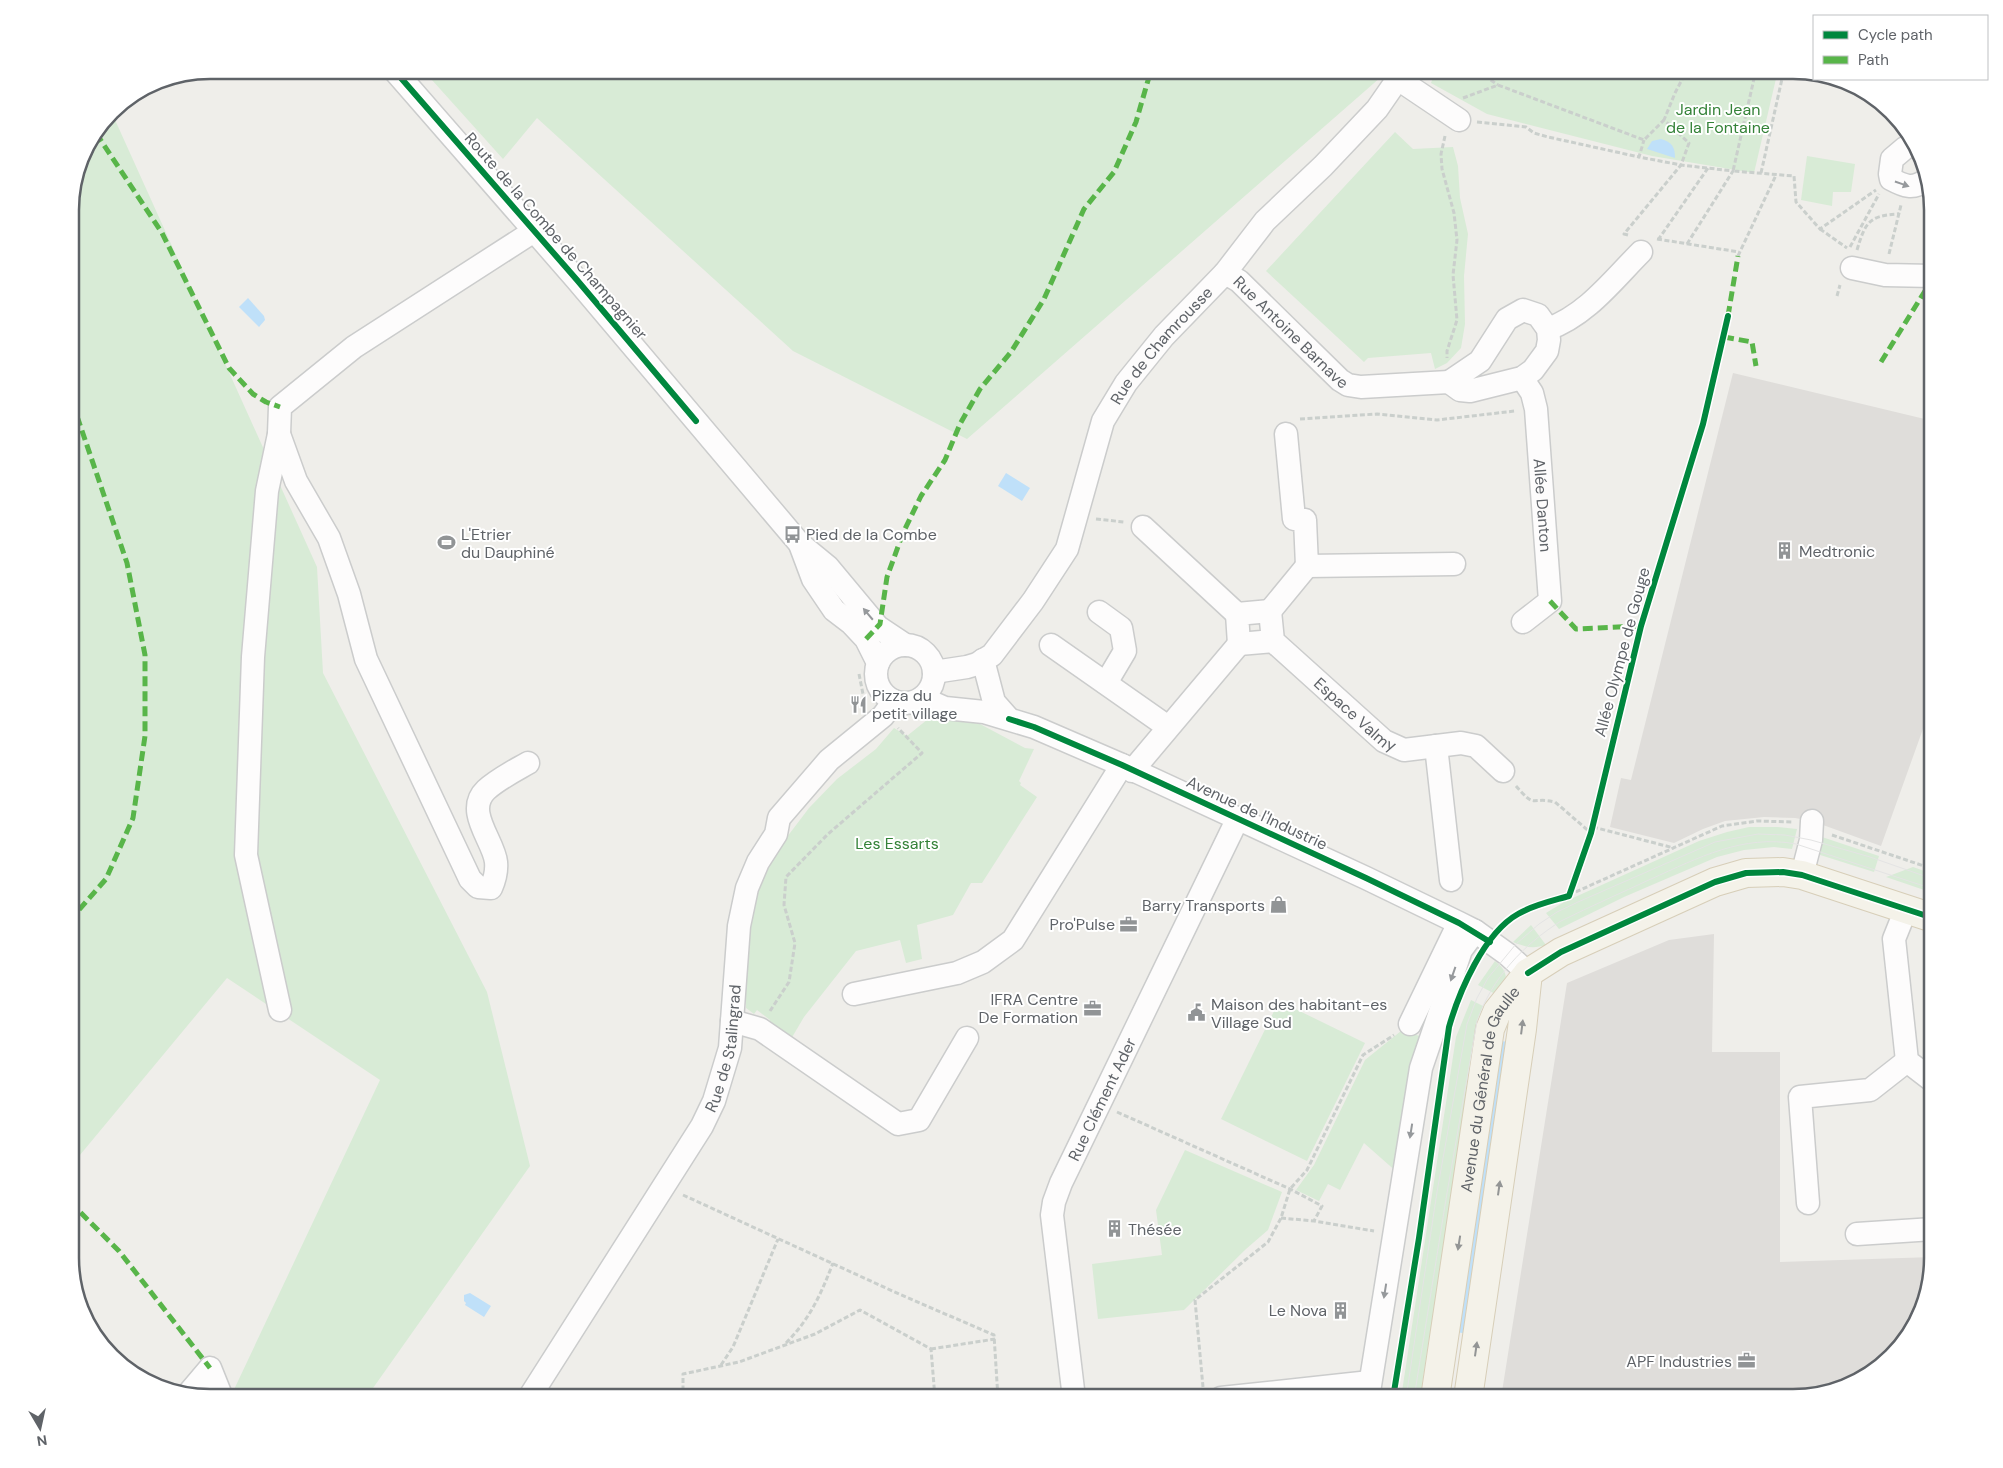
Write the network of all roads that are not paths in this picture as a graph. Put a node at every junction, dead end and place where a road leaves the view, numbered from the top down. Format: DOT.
graph roads {
  1 [pos="402,79"];
  2 [pos="1398,79"];
  3 [pos="1407,79"];
  4 [pos="1452,116"];
  5 [pos="1908,147"];
  6 [pos="1902,183"];
  7 [pos="534,231"];
  8 [pos="1645,241"];
  9 [pos="1856,255"];
  10 [pos="1225,273"];
  11 [pos="1924,276"];
  12 [pos="1548,330"];
  13 [pos="1522,378"];
  14 [pos="1449,382"];
  15 [pos="279,434"];
  16 [pos="1286,434"];
  17 [pos="1143,527"];
  18 [pos="800,544"];
  19 [pos="1454,564"];
  20 [pos="1307,566"];
  21 [pos="1270,611"];
  22 [pos="1099,612"];
  23 [pos="1237,614"];
  24 [pos="1523,622"];
  25 [pos="1273,642"];
  26 [pos="1239,644"];
  27 [pos="905,645"];
  28 [pos="1051,645"];
  29 [pos="984,660"];
  30 [pos="868,665"];
  31 [pos="1106,683"];
  32 [pos="930,684"];
  33 [pos="888,708"];
  34 [pos="1008,719"];
  35 [pos="1168,727"];
  36 [pos="1436,746"];
  37 [pos="528,763"];
  38 [pos="1127,768"];
  39 [pos="1503,771"];
  40 [pos="1238,818"];
  41 [pos="1812,821"];
  42 [pos="1802,875"];
  43 [pos="1451,880"];
  44 [pos="1906,909"];
  45 [pos="1924,915"];
  46 [pos="1467,927"];
  47 [pos="1528,974"];
  48 [pos="854,994"];
  49 [pos="280,1010"];
  50 [pos="732,1021"];
  51 [pos="1410,1024"];
  52 [pos="967,1038"];
  53 [pos="1907,1061"];
  54 [pos="1924,1074"];
  55 [pos="1808,1203"];
  56 [pos="1924,1230"];
  57 [pos="1857,1234"];
  58 [pos="193,1388"];
  59 [pos="218,1389"];
  60 [pos="535,1389"];
  61 [pos="1073,1389"];
  62 [pos="1369,1389"];
  63 [pos="1436,1389"];
  64 [pos="1473,1389"];
  1 -- 7 [label="street, Route de la Combe de Champagnier"];
  2 -- 10 [label="street, Rue de Chamrousse"];
  3 -- 4 [label="street"];
  5 -- 6 [label="street"];
  7 -- 15 [label="street"];
  7 -- 18 [label="street, Route de la Combe de Champagnier"];
  8 -- 12 [label="street"];
  9 -- 11 [label="street"];
  10 -- 14 [label="street, Rue Antoine Barnave"];
  10 -- 29 [label="street, Rue de Chamrousse"];
  12 -- 13 [label="street"];
  12 -- 14 [label="street"];
  13 -- 14 [label="street, Rue Antoine Barnave"];
  13 -- 24 [label="street, Allée Danton"];
  15 -- 37 [label="street"];
  15 -- 49 [label="street"];
  16 -- 20 [label="street"];
  17 -- 23 [label="street"];
  27 -- 18 [label="street, Route de la Combe de Champagnier, one-way"];
  18 -- 30 [label="street, Route de la Combe de Champagnier"];
  19 -- 20 [label="street"];
  20 -- 21 [label="street"];
  21 -- 23 [label="street"];
  21 -- 25 [label="street"];
  22 -- 31 [label="street"];
  23 -- 26 [label="street"];
  25 -- 26 [label="street"];
  25 -- 36 [label="street, Espace Valmy"];
  26 -- 35 [label="street"];
  27 -- 30 [label="street"];
  27 -- 32 [label="street"];
  28 -- 31 [label="street"];
  29 -- 32 [label="street, Rue de Chamrousse"];
  29 -- 34 [label="street"];
  30 -- 33 [label="street"];
  31 -- 35 [label="street"];
  32 -- 33 [label="street"];
  32 -- 34 [label="street, Avenue de l'Industrie"];
  33 -- 50 [label="street, Rue de Stalingrad"];
  34 -- 38 [label="street, Avenue de l'Industrie"];
  35 -- 38 [label="street"];
  36 -- 39 [label="street, Espace Valmy"];
  36 -- 43 [label="street"];
  38 -- 40 [label="street, Avenue de l'Industrie"];
  38 -- 48 [label="street"];
  40 -- 46 [label="street, Avenue de l'Industrie"];
  40 -- 61 [label="street, Rue Clément Ader"];
  41 -- 42 [label="street"];
  42 -- 44 [label="main road"];
  42 -- 47 [label="main road"];
  44 -- 45 [label="main road"];
  44 -- 53 [label="street"];
  46 -- 47 [label="street, Avenue de l'Industrie"];
  46 -- 51 [label="street"];
  46 -- 62 [label="street, one-way"];
  47 -- 63 [label="main road, Avenue du Général de Gaulle, one-way"];
  64 -- 47 [label="main road, Avenue du Général de Gaulle, one-way"];
  50 -- 52 [label="street"];
  50 -- 60 [label="street, Rue de Stalingrad"];
  53 -- 54 [label="street"];
  53 -- 55 [label="street"];
  56 -- 57 [label="street"];
  58 -- 59 [label="street"];
}
